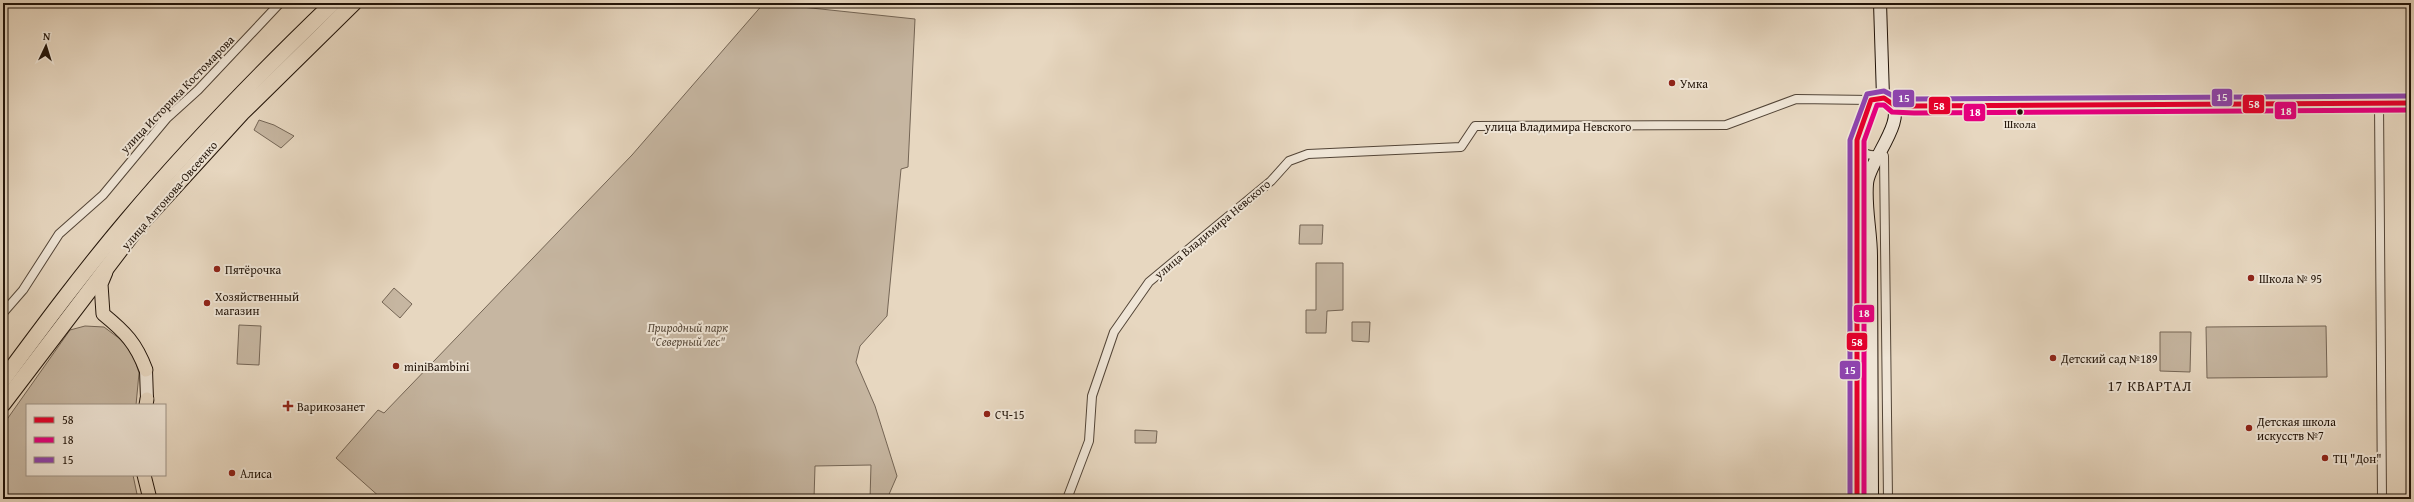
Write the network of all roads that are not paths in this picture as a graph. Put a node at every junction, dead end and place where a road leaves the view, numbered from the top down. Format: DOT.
graph roads {
  1 [pos="280,3"];
  2 [pos="333,3"];
  3 [pos="354,3"];
  4 [pos="1880,3"];
  5 [pos="1883,97"];
  6 [pos="1871,100"];
  7 [pos="2379,103"];
  8 [pos="2411,103"];
  9 [pos="1894,104"];
  10 [pos="1857,140"];
  11 [pos="1881,156"];
  12 [pos="109,265"];
  13 [pos="70,290"];
  14 [pos="82,299"];
  15 [pos="3,313"];
  16 [pos="102,313"];
  17 [pos="146,370"];
  18 [pos="3,380"];
  19 [pos="147,402"];
  20 [pos="3,404"];
  21 [pos="144,476"];
  22 [pos="150,499"];
  23 [pos="1067,499"];
  24 [pos="1857,499"];
  25 [pos="1872,499"];
  26 [pos="1888,499"];
  27 [pos="2382,499"];
  1 -- 15 [label="street, улица Историка Костомарова"];
  2 -- 13 [label="highway, улица Антонова-Овсеенко"];
  3 -- 12 [label="highway, улица Антонова-Овсеенко"];
  4 -- 5 [label="street"];
  5 -- 6 [label="street, улица Владимира Невского"];
  5 -- 9 [label="street"];
  6 -- 10 [label="street"];
  6 -- 23 [label="street, улица Владимира Невского"];
  7 -- 8 [label="street"];
  7 -- 9 [label="street"];
  7 -- 27 [label="street"];
  9 -- 11 [label="street"];
  10 -- 11 [label="street"];
  10 -- 24 [label="street"];
  11 -- 25 [label="street"];
  11 -- 26 [label="street"];
  12 -- 14 [label="highway, улица Антонова-Овсеенко"];
  12 -- 16 [label="main road"];
  13 -- 14 [label="main road"];
  13 -- 18 [label="highway, улица Антонова-Овсеенко"];
  14 -- 16 [label="main road"];
  14 -- 20 [label="highway, улица Антонова-Овсеенко"];
  16 -- 17 [label="main road"];
  17 -- 19 [label="street"];
  21 -- 22 [label="main road"];
}
